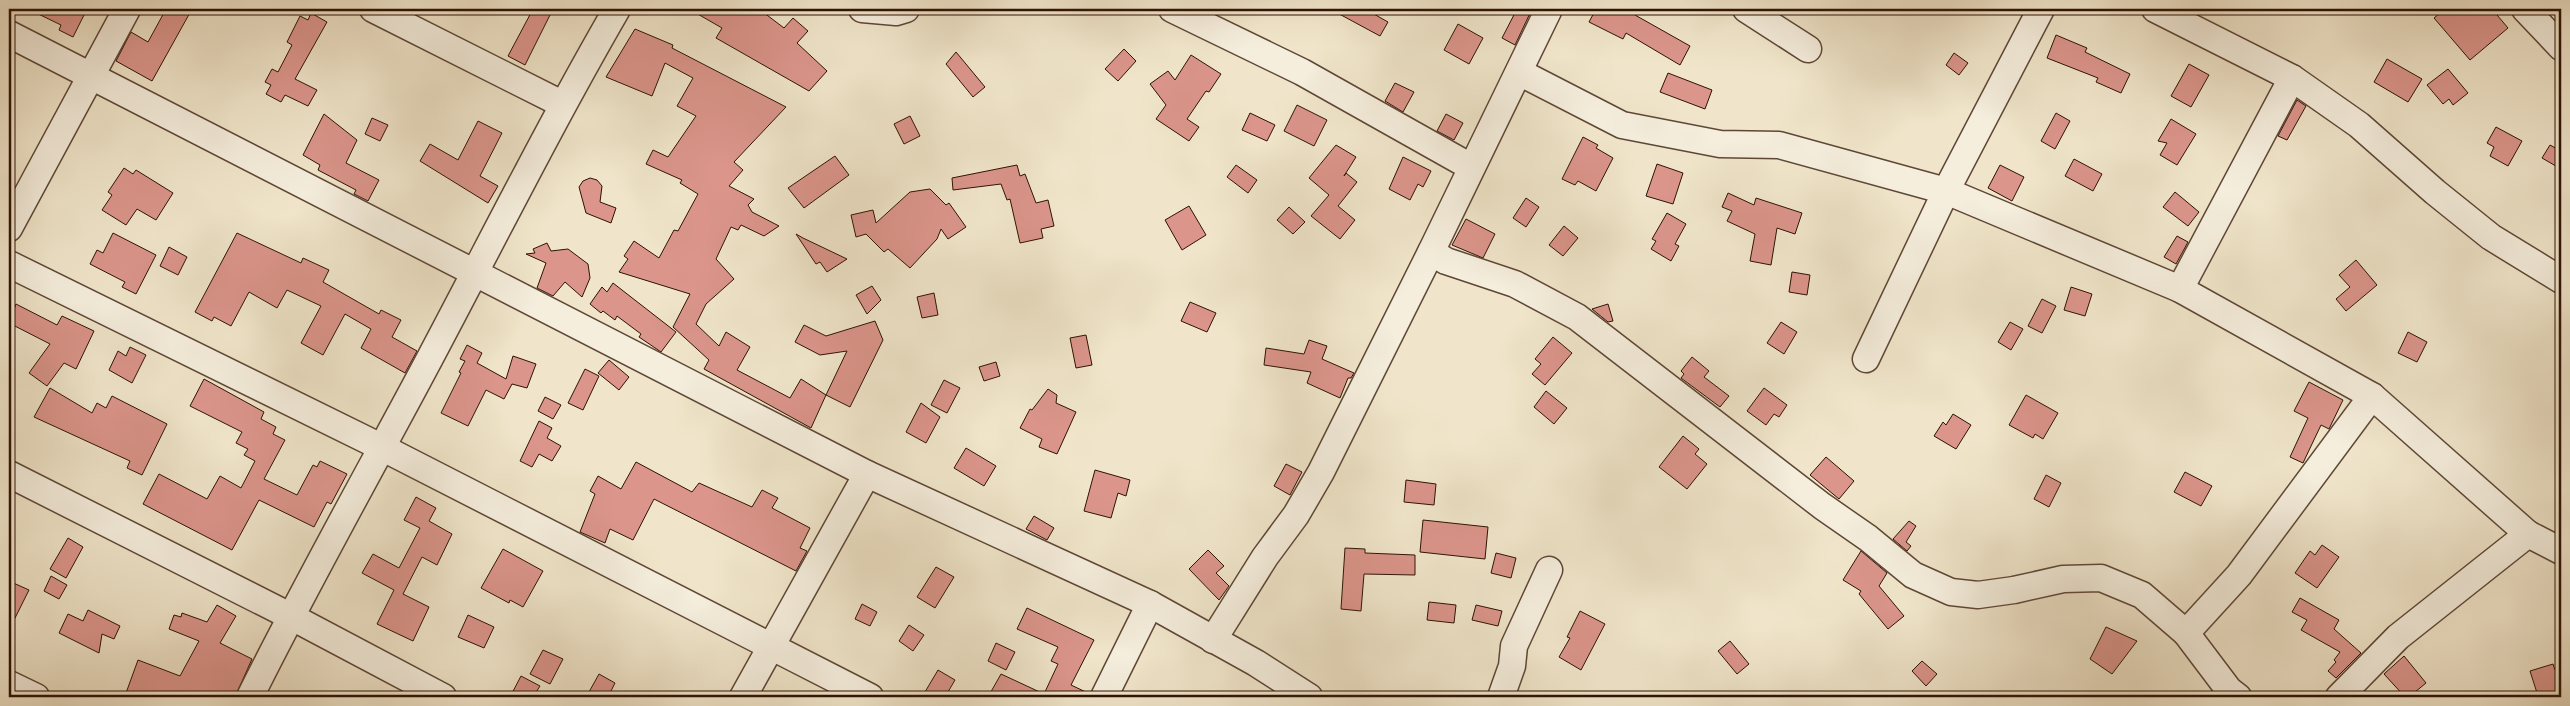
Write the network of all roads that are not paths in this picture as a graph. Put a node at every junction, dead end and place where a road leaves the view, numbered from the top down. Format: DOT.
graph roads {
  1 [pos="126,9"];
  2 [pos="373,9"];
  3 [pos="617,9"];
  4 [pos="862,9"];
  5 [pos="906,9"];
  6 [pos="1172,9"];
  7 [pos="1549,9"];
  8 [pos="1746,9"];
  9 [pos="2041,9"];
  10 [pos="2155,9"];
  11 [pos="2541,14"];
  12 [pos="9,34"];
  13 [pos="2561,47"];
  14 [pos="1808,48"];
  15 [pos="1519,72"];
  16 [pos="92,76"];
  17 [pos="2292,78"];
  18 [pos="562,104"];
  19 [pos="1471,167"];
  20 [pos="1946,192"];
  21 [pos="9,228"];
  22 [pos="1432,252"];
  23 [pos="9,264"];
  24 [pos="475,274"];
  25 [pos="2561,280"];
  26 [pos="2180,288"];
  27 [pos="1866,359"];
  28 [pos="2372,396"];
  29 [pos="382,448"];
  30 [pos="9,474"];
  31 [pos="867,474"];
  32 [pos="2528,534"];
  33 [pos="2561,551"];
  34 [pos="1549,570"];
  35 [pos="1150,604"];
  36 [pos="290,616"];
  37 [pos="2186,634"];
  38 [pos="1212,640"];
  39 [pos="771,648"];
  40 [pos="9,684"];
  41 [pos="36,697"];
  42 [pos="250,697"];
  43 [pos="443,697"];
  44 [pos="744,697"];
  45 [pos="870,697"];
  46 [pos="1104,697"];
  47 [pos="1309,697"];
  48 [pos="1501,697"];
  49 [pos="2238,697"];
  50 [pos="2339,697"];
  1 -- 16 [label="street"];
  2 -- 18 [label="street"];
  3 -- 18 [label="street"];
  4 -- 5 [label="street"];
  6 -- 19 [label="street"];
  7 -- 15 [label="street"];
  8 -- 14 [label="street"];
  9 -- 20 [label="street"];
  10 -- 17 [label="street"];
  11 -- 13 [label="street"];
  12 -- 16 [label="street"];
  15 -- 19 [label="street"];
  15 -- 20 [label="street"];
  16 -- 21 [label="street"];
  16 -- 24 [label="street"];
  17 -- 25 [label="street"];
  17 -- 26 [label="street"];
  18 -- 24 [label="street"];
  19 -- 22 [label="street"];
  20 -- 26 [label="street"];
  20 -- 27 [label="street"];
  22 -- 37 [label="street"];
  22 -- 38 [label="street"];
  23 -- 29 [label="street"];
  24 -- 29 [label="street"];
  24 -- 31 [label="street"];
  26 -- 28 [label="street"];
  28 -- 32 [label="street"];
  28 -- 37 [label="street"];
  29 -- 36 [label="street"];
  29 -- 39 [label="street"];
  30 -- 36 [label="street"];
  31 -- 35 [label="street"];
  31 -- 39 [label="street"];
  32 -- 33 [label="street"];
  32 -- 50 [label="street"];
  34 -- 48 [label="street"];
  35 -- 38 [label="street"];
  35 -- 46 [label="street"];
  36 -- 42 [label="street"];
  36 -- 43 [label="street"];
  37 -- 49 [label="street"];
  38 -- 47 [label="street"];
  39 -- 44 [label="street"];
  39 -- 45 [label="street"];
  40 -- 41 [label="street"];
}
